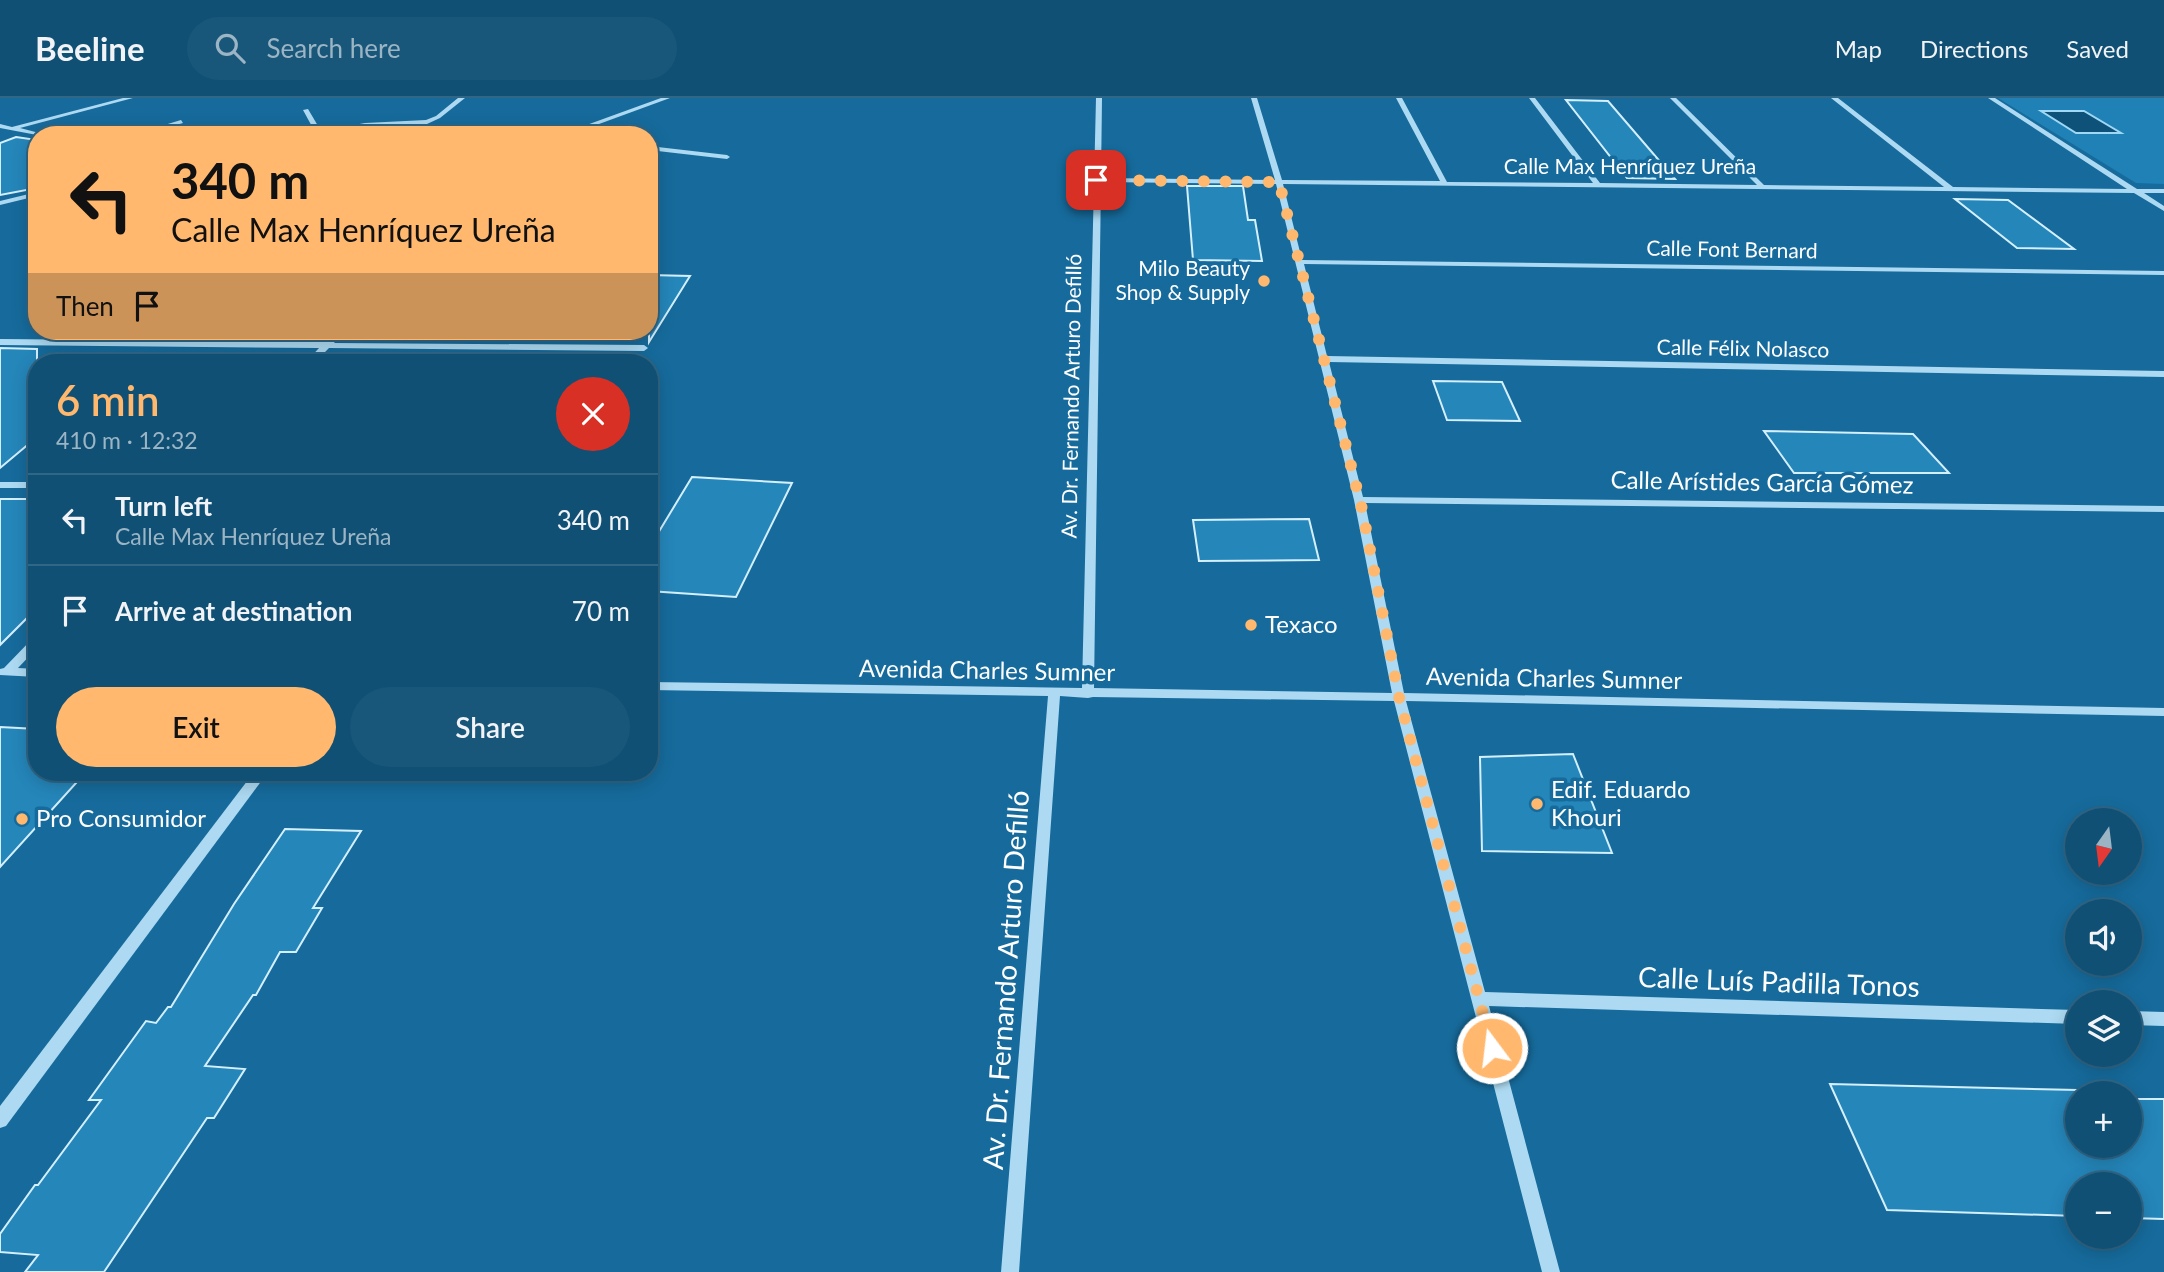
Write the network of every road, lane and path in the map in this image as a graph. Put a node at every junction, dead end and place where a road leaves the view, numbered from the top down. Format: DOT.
graph roads {
  1 [pos="130,98"];
  2 [pos="462,98"];
  3 [pos="667,98"];
  4 [pos="1099,98"];
  5 [pos="1254,98"];
  6 [pos="1399,98"];
  7 [pos="1531,98"];
  8 [pos="1673,98"];
  9 [pos="1834,98"];
  10 [pos="1990,98"];
  11 [pos="306,110"];
  12 [pos="181,122"];
  13 [pos="0,126"];
  14 [pos="167,126"];
  15 [pos="315,126"];
  16 [pos="359,126"];
  17 [pos="588,126"];
  18 [pos="15,128"];
  19 [pos="28,131"];
  20 [pos="658,149"];
  21 [pos="727,157"];
  22 [pos="1096,180"];
  23 [pos="1279,182"];
  24 [pos="1444,183"];
  25 [pos="1597,184"];
  26 [pos="1761,185"];
  27 [pos="1950,188"];
  28 [pos="2135,191"];
  29 [pos="2164,191"];
  30 [pos="28,196"];
  31 [pos="0,202"];
  32 [pos="2164,209"];
  33 [pos="1299,262"];
  34 [pos="2164,273"];
  35 [pos="332,340"];
  36 [pos="0,342"];
  37 [pos="326,346"];
  38 [pos="644,348"];
  39 [pos="318,354"];
  40 [pos="1322,359"];
  41 [pos="2164,374"];
  42 [pos="0,485"];
  43 [pos="28,485"];
  44 [pos="1359,500"];
  45 [pos="2164,509"];
  46 [pos="28,649"];
  47 [pos="4,672"];
  48 [pos="28,673"];
  49 [pos="658,686"];
  50 [pos="1054,693"];
  51 [pos="1088,694"];
  52 [pos="1399,697"];
  53 [pos="2164,712"];
  54 [pos="254,781"];
  55 [pos="1479,999"];
  56 [pos="2065,1017"];
  57 [pos="2142,1018"];
  58 [pos="2164,1019"];
  59 [pos="0,1120"];
  60 [pos="1010,1272"];
  61 [pos="1551,1272"];
  1 -- 18 [label="street"];
  2 -- 16 [label="street"];
  3 -- 17 [label="street"];
  4 -- 22 [label="street, Av. Dr. Fernando Arturo Defilló"];
  5 -- 23 [label="street"];
  6 -- 24 [label="street"];
  7 -- 25 [label="street"];
  8 -- 26 [label="street"];
  9 -- 27 [label="street"];
  10 -- 28 [label="street"];
  11 -- 15 [label="street"];
  12 -- 14 [label="street"];
  13 -- 18 [label="street"];
  18 -- 19 [label="street"];
  20 -- 21 [label="street"];
  22 -- 23 [label="street, Calle Max Henríquez Ureña"];
  22 -- 51 [label="street, Av. Dr. Fernando Arturo Defilló"];
  23 -- 24 [label="street, Calle Max Henríquez Ureña"];
  23 -- 33 [label="street"];
  24 -- 25 [label="street, Calle Max Henríquez Ureña"];
  25 -- 26 [label="street, Calle Max Henríquez Ureña"];
  26 -- 27 [label="street, Calle Max Henríquez Ureña"];
  27 -- 28 [label="street, Calle Max Henríquez Ureña"];
  28 -- 29 [label="street, Calle Max Henríquez Ureña"];
  28 -- 32 [label="street"];
  30 -- 31 [label="street"];
  33 -- 34 [label="street, Calle Font Bernard"];
  33 -- 40 [label="street"];
  35 -- 37 [label="street"];
  36 -- 37 [label="street"];
  37 -- 38 [label="street"];
  37 -- 39 [label="street"];
  40 -- 41 [label="street, Calle Félix Nolasco"];
  40 -- 44 [label="street"];
  42 -- 43 [label="street"];
  44 -- 45 [label="street, Calle Arístides García Gómez"];
  44 -- 52 [label="street"];
  46 -- 47 [label="street"];
  47 -- 48 [label="street"];
  49 -- 50 [label="street, Avenida Charles Sumner"];
  50 -- 51 [label="street, Avenida Charles Sumner"];
  50 -- 60 [label="street, Av. Dr. Fernando Arturo Defilló"];
  51 -- 52 [label="street, Avenida Charles Sumner"];
  52 -- 53 [label="street, Avenida Charles Sumner"];
  52 -- 55 [label="street"];
  54 -- 59 [label="street"];
  55 -- 56 [label="street, Calle Luís Padilla Tonos"];
  55 -- 61 [label="street"];
  57 -- 58 [label="street"];
}
